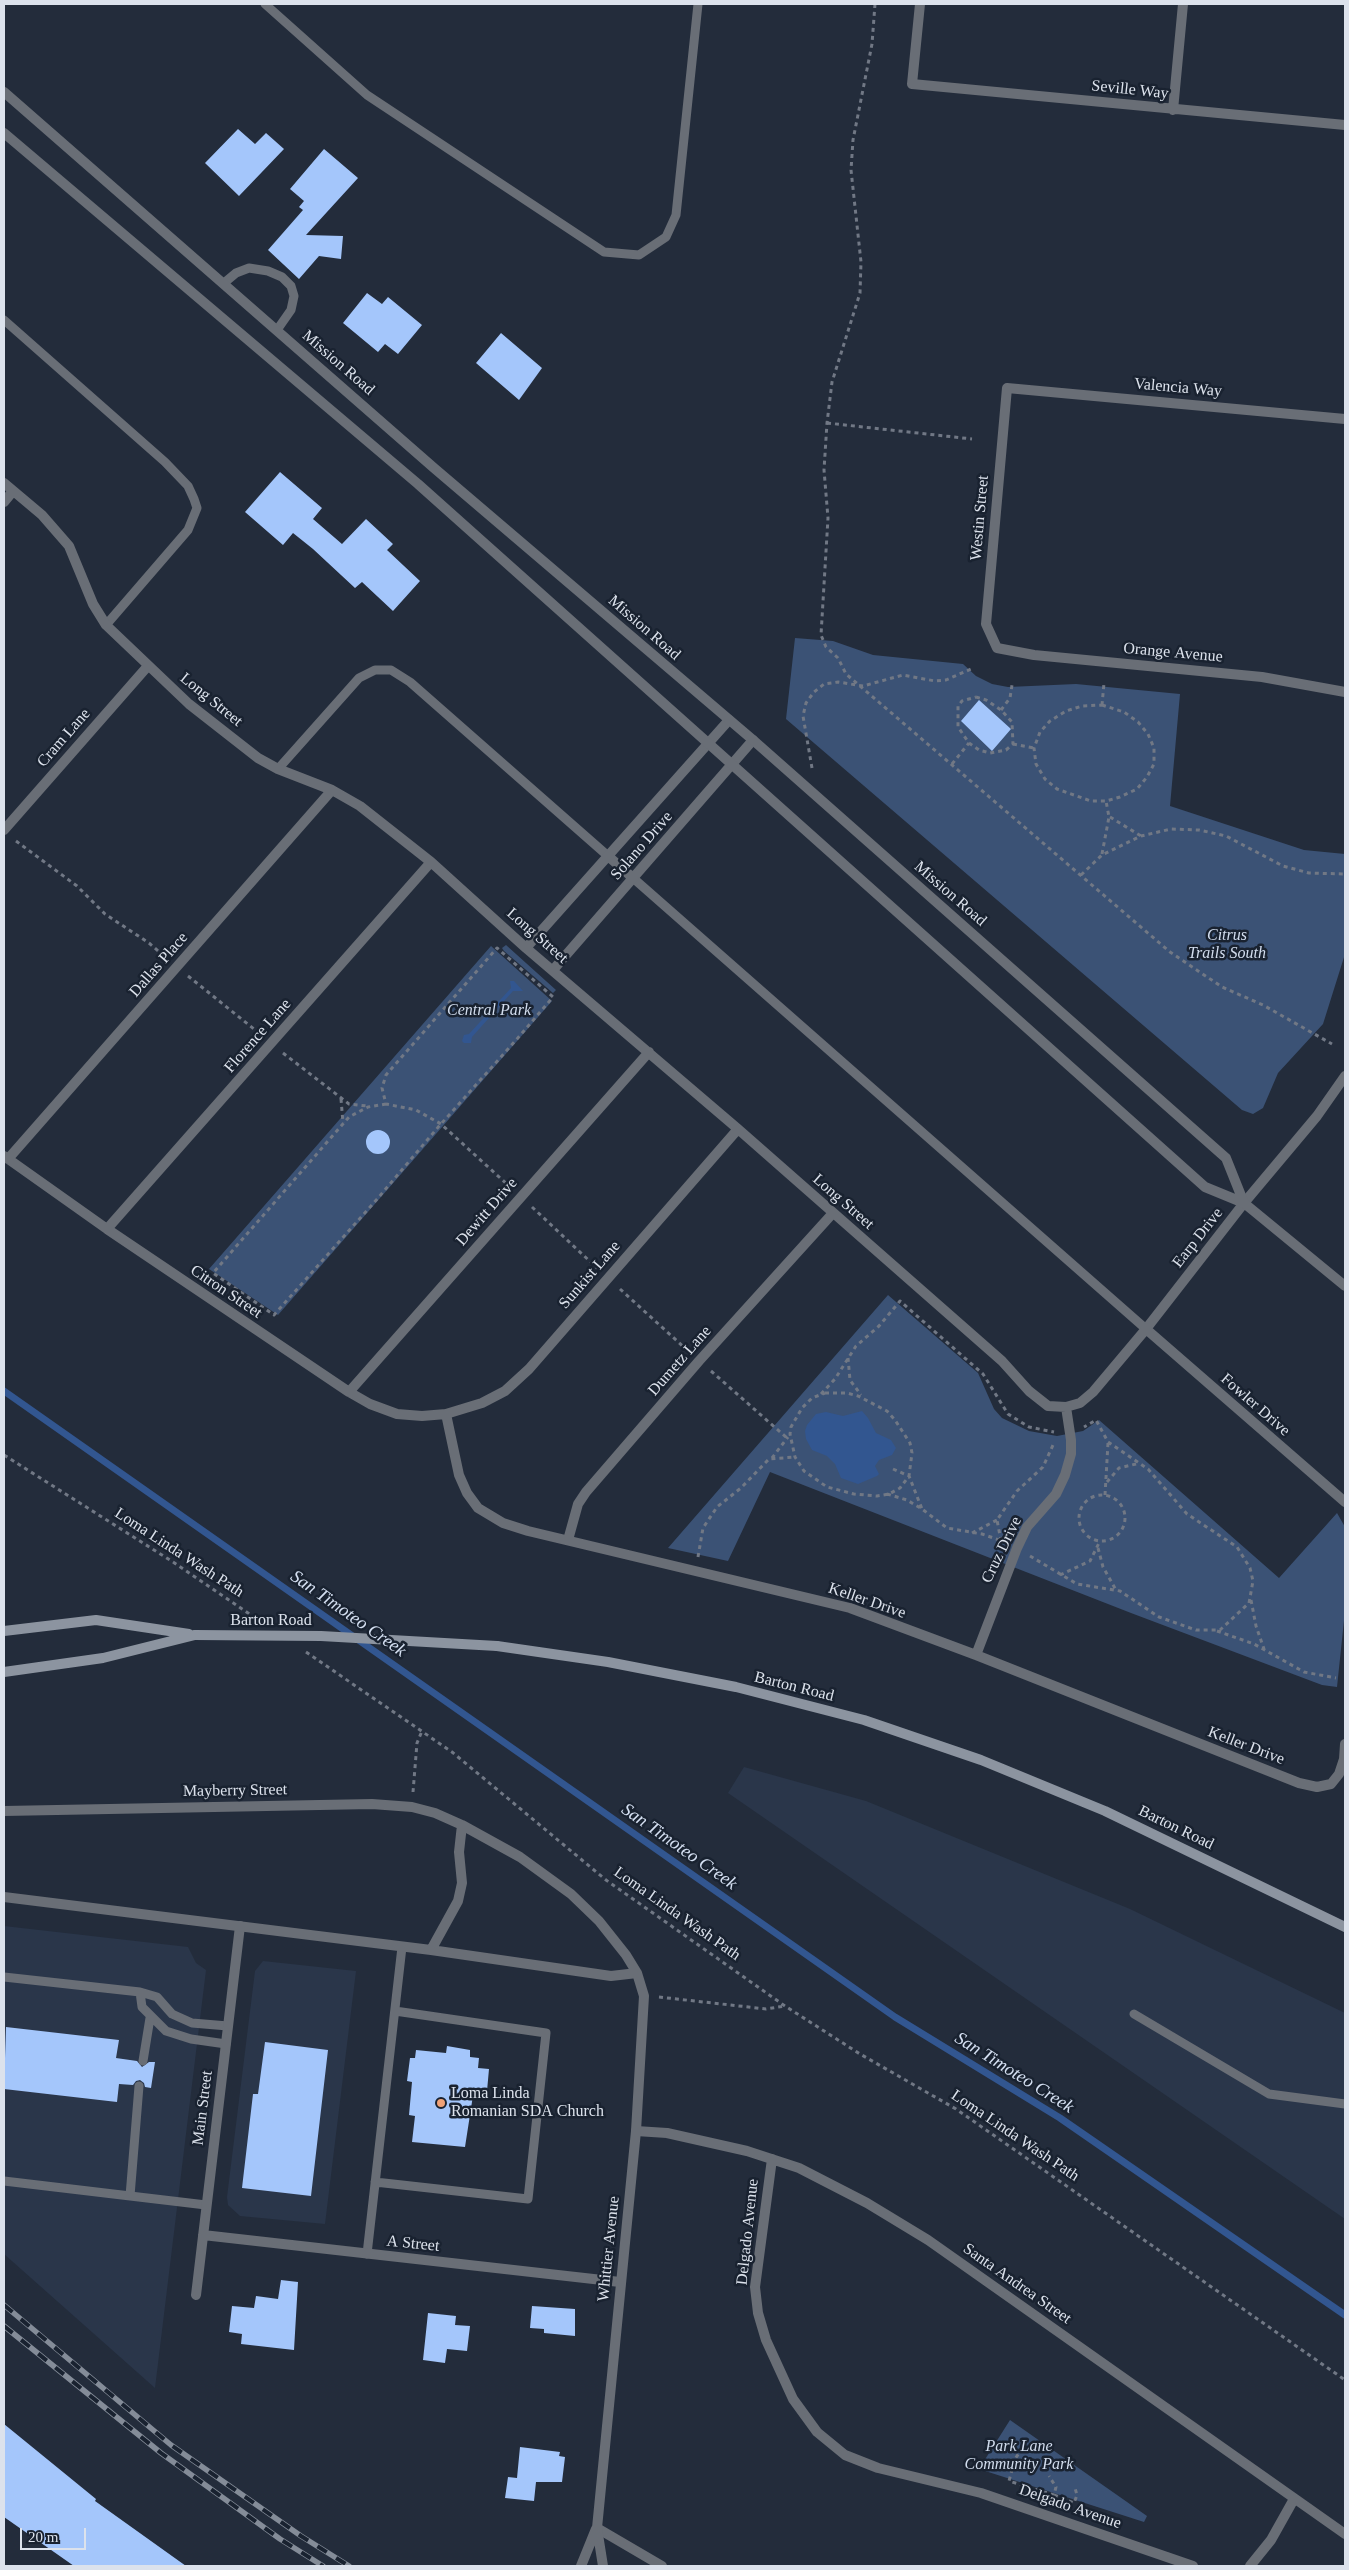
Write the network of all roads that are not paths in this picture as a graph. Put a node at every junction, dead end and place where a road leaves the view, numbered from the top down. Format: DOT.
graph roads {
  1 [pos="264,4"];
  2 [pos="698,4"];
  3 [pos="920,4"];
  4 [pos="1183,4"];
  5 [pos="4,92"];
  6 [pos="1173,110"];
  7 [pos="1345,125"];
  8 [pos="4,133"];
  9 [pos="224,283"];
  10 [pos="4,320"];
  11 [pos="277,330"];
  12 [pos="1007,388"];
  13 [pos="1345,418"];
  14 [pos="4,483"];
  15 [pos="13,491"];
  16 [pos="4,502"];
  17 [pos="106,625"];
  18 [pos="997,648"];
  19 [pos="147,667"];
  20 [pos="1345,692"];
  21 [pos="729,720"];
  22 [pos="753,740"];
  23 [pos="709,744"];
  24 [pos="732,766"];
  25 [pos="278,769"];
  26 [pos="332,790"];
  27 [pos="4,830"];
  28 [pos="608,856"];
  29 [pos="431,862"];
  30 [pos="633,878"];
  31 [pos="526,948"];
  32 [pos="553,970"];
  33 [pos="648,1052"];
  34 [pos="1345,1076"];
  35 [pos="738,1129"];
  36 [pos="6,1158"];
  37 [pos="1244,1203"];
  38 [pos="833,1213"];
  39 [pos="107,1230"];
  40 [pos="1345,1286"];
  41 [pos="1146,1329"];
  42 [pos="349,1392"];
  43 [pos="1066,1407"];
  44 [pos="446,1414"];
  45 [pos="1345,1502"];
  46 [pos="568,1540"];
  47 [pos="4,1631"];
  48 [pos="195,1635"];
  49 [pos="976,1655"];
  50 [pos="4,1672"];
  51 [pos="1345,1744"];
  52 [pos="4,1811"];
  53 [pos="462,1825"];
  54 [pos="4,1897"];
  55 [pos="240,1926"];
  56 [pos="1345,1927"];
  57 [pos="402,1947"];
  58 [pos="431,1950"];
  59 [pos="637,1973"];
  60 [pos="4,1976"];
  61 [pos="140,1992"];
  62 [pos="395,2012"];
  63 [pos="1134,2014"];
  64 [pos="150,2018"];
  65 [pos="228,2026"];
  66 [pos="226,2044"];
  67 [pos="143,2061"];
  68 [pos="139,2086"];
  69 [pos="1345,2104"];
  70 [pos="636,2131"];
  71 [pos="772,2159"];
  72 [pos="4,2181"];
  73 [pos="375,2182"];
  74 [pos="130,2196"];
  75 [pos="206,2205"];
  76 [pos="203,2234"];
  77 [pos="367,2254"];
  78 [pos="620,2282"];
  79 [pos="196,2295"];
  80 [pos="1294,2499"];
  81 [pos="597,2528"];
  82 [pos="1345,2534"];
  83 [pos="580,2566"];
  84 [pos="603,2566"];
  85 [pos="662,2566"];
  86 [pos="1192,2566"];
  87 [pos="1250,2566"];
  1 -- 2 [label="lane"];
  3 -- 6 [label="street, Seville Way"];
  4 -- 6 [label="street"];
  5 -- 9 [label="street, Mission Road"];
  6 -- 7 [label="street, Seville Way"];
  8 -- 23 [label="street, Mission Road"];
  9 -- 11 [label="street, Mission Road"];
  9 -- 11 [label="lane"];
  10 -- 17 [label="lane"];
  11 -- 21 [label="street, Mission Road"];
  12 -- 13 [label="street, Valencia Way"];
  12 -- 18 [label="street, Westin Street"];
  14 -- 15 [label="street, Long Street"];
  15 -- 16 [label="street"];
  15 -- 17 [label="street, Long Street"];
  17 -- 19 [label="street, Long Street"];
  18 -- 20 [label="street, Orange Avenue"];
  19 -- 25 [label="street, Long Street"];
  19 -- 27 [label="street, Cram Lane"];
  21 -- 22 [label="street, Mission Road"];
  21 -- 23 [label="street, Solano Drive"];
  22 -- 24 [label="street, Solano Drive"];
  22 -- 37 [label="street, Mission Road"];
  23 -- 24 [label="street, Mission Road"];
  23 -- 28 [label="street, Solano Drive"];
  24 -- 30 [label="street, Solano Drive"];
  24 -- 37 [label="street, Mission Road"];
  25 -- 26 [label="street, Long Street"];
  25 -- 28 [label="lane"];
  26 -- 29 [label="street, Long Street"];
  26 -- 36 [label="street, Dallas Place"];
  28 -- 30 [label="street"];
  28 -- 31 [label="street, Solano Drive"];
  29 -- 31 [label="street, Long Street"];
  29 -- 39 [label="street, Florence Lane"];
  30 -- 32 [label="street, Solano Drive"];
  30 -- 41 [label="lane"];
  31 -- 32 [label="street, Long Street"];
  32 -- 33 [label="street, Long Street"];
  33 -- 35 [label="street, Long Street"];
  33 -- 42 [label="street, Dewitt Drive"];
  34 -- 37 [label="street, Earp Drive"];
  35 -- 38 [label="street, Long Street"];
  35 -- 44 [label="street, Sunkist Lane"];
  36 -- 39 [label="street, Citron Street"];
  37 -- 40 [label="street, Mission Road"];
  37 -- 41 [label="street, Earp Drive"];
  38 -- 43 [label="street, Long Street"];
  38 -- 46 [label="street, Dumetz Lane"];
  39 -- 42 [label="street, Citron Street"];
  41 -- 43 [label="street, Earp Drive"];
  41 -- 45 [label="street, Fowler Drive"];
  42 -- 44 [label="street, Citron Street"];
  43 -- 49 [label="street, Cruz Drive"];
  44 -- 46 [label="street, Keller Drive"];
  46 -- 49 [label="street, Keller Drive"];
  47 -- 48 [label="main road, Barton Road"];
  48 -- 50 [label="main road, Barton Road"];
  48 -- 56 [label="main road, Barton Road, bridge"];
  49 -- 51 [label="street, Keller Drive"];
  52 -- 53 [label="street, Mayberry Street"];
  53 -- 58 [label="street"];
  53 -- 59 [label="street, Mayberry Street"];
  54 -- 55 [label="street"];
  55 -- 57 [label="street"];
  55 -- 65 [label="street, Main Street"];
  57 -- 58 [label="street"];
  57 -- 62 [label="lane"];
  58 -- 59 [label="street"];
  59 -- 70 [label="street, Whittier Avenue"];
  60 -- 61 [label="lane"];
  61 -- 64 [label="lane"];
  61 -- 65 [label="lane"];
  62 -- 73 [label="lane"];
  62 -- 73 [label="lane"];
  63 -- 69 [label="lane"];
  64 -- 66 [label="lane"];
  64 -- 67 [label="lane"];
  65 -- 66 [label="street, Main Street"];
  66 -- 75 [label="street, Main Street"];
  68 -- 74 [label="lane"];
  70 -- 71 [label="street, Santa Andrea Street"];
  70 -- 78 [label="street, Whittier Avenue"];
  71 -- 80 [label="street, Santa Andrea Street"];
  71 -- 86 [label="street, Delgado Avenue"];
  72 -- 74 [label="lane"];
  73 -- 77 [label="lane"];
  74 -- 75 [label="lane"];
  75 -- 76 [label="street, Main Street"];
  76 -- 77 [label="street, A Street"];
  76 -- 79 [label="street, Main Street"];
  77 -- 78 [label="street, A Street"];
  78 -- 81 [label="street, Whittier Avenue"];
  80 -- 82 [label="street, Santa Andrea Street"];
  80 -- 87 [label="street"];
  81 -- 83 [label="street, Whittier Avenue"];
  81 -- 84 [label="street, Whittier Avenue"];
  81 -- 85 [label="street"];
}
